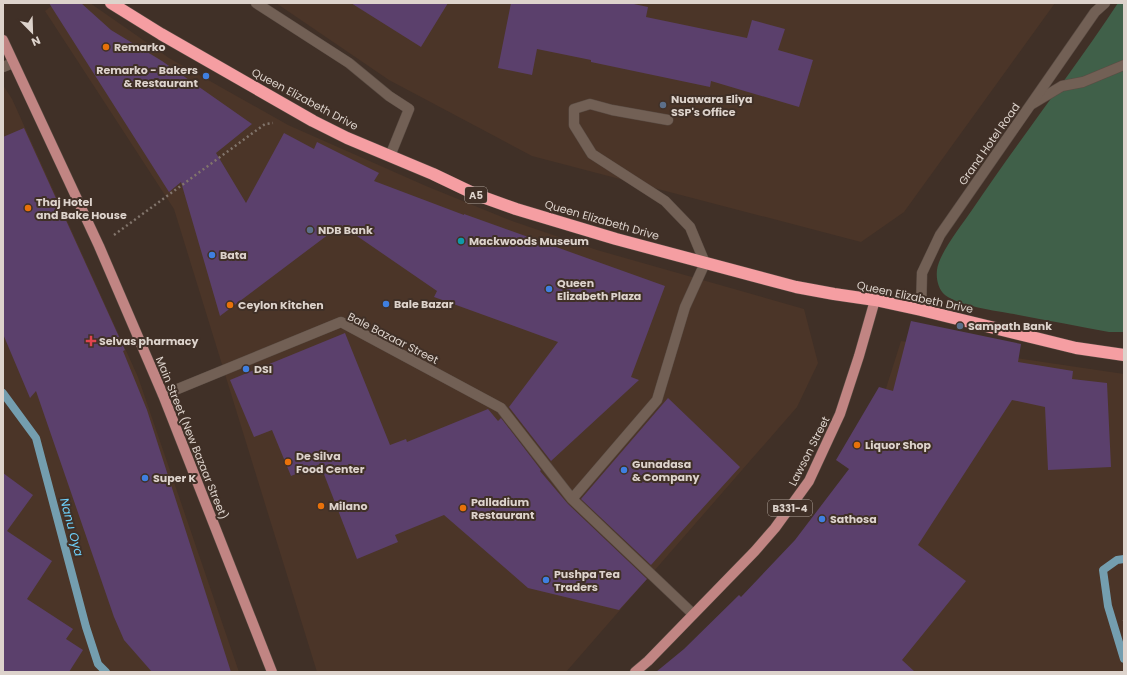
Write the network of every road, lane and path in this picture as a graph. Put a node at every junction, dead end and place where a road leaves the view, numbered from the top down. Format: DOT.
graph roads {
  1 [pos="111,3"];
  2 [pos="256,3"];
  3 [pos="1105,3"];
  4 [pos="3,40"];
  5 [pos="13,63"];
  6 [pos="1124,65"];
  7 [pos="3,67"];
  8 [pos="1032,104"];
  9 [pos="668,120"];
  10 [pos="279,123"];
  11 [pos="390,156"];
  12 [pos="99,246"];
  13 [pos="705,263"];
  14 [pos="876,300"];
  15 [pos="921,310"];
  16 [pos="1124,355"];
  17 [pos="163,395"];
  18 [pos="572,499"];
  19 [pos="693,614"];
  20 [pos="272,672"];
  21 [pos="635,672"];
  1 -- 11 [label="highway, Queen Elizabeth Drive / A5"];
  2 -- 11 [label="street"];
  3 -- 8 [label="street, Grand Hotel Road"];
  4 -- 5 [label="main road, Main Street (New Bazaar Street)"];
  5 -- 7 [label="street"];
  5 -- 12 [label="main road, Main Street (New Bazaar Street)"];
  6 -- 8 [label="street"];
  8 -- 15 [label="street, Grand Hotel Road"];
  9 -- 13 [label="street"];
  10 -- 12 [label="path"];
  11 -- 13 [label="highway, Queen Elizabeth Drive / A5"];
  12 -- 17 [label="main road, Main Street (New Bazaar Street)"];
  13 -- 14 [label="highway, Queen Elizabeth Drive / A5"];
  13 -- 18 [label="street"];
  14 -- 15 [label="highway, Queen Elizabeth Drive / A5"];
  14 -- 19 [label="main road, Lawson Street / B331-4"];
  15 -- 16 [label="highway, Queen Elizabeth Drive / A5"];
  17 -- 18 [label="street, Bale Bazaar Street"];
  17 -- 20 [label="main road, Main Street (New Bazaar Street)"];
  18 -- 19 [label="street"];
  19 -- 21 [label="main road, Lawson Street / B331-4"];
}
